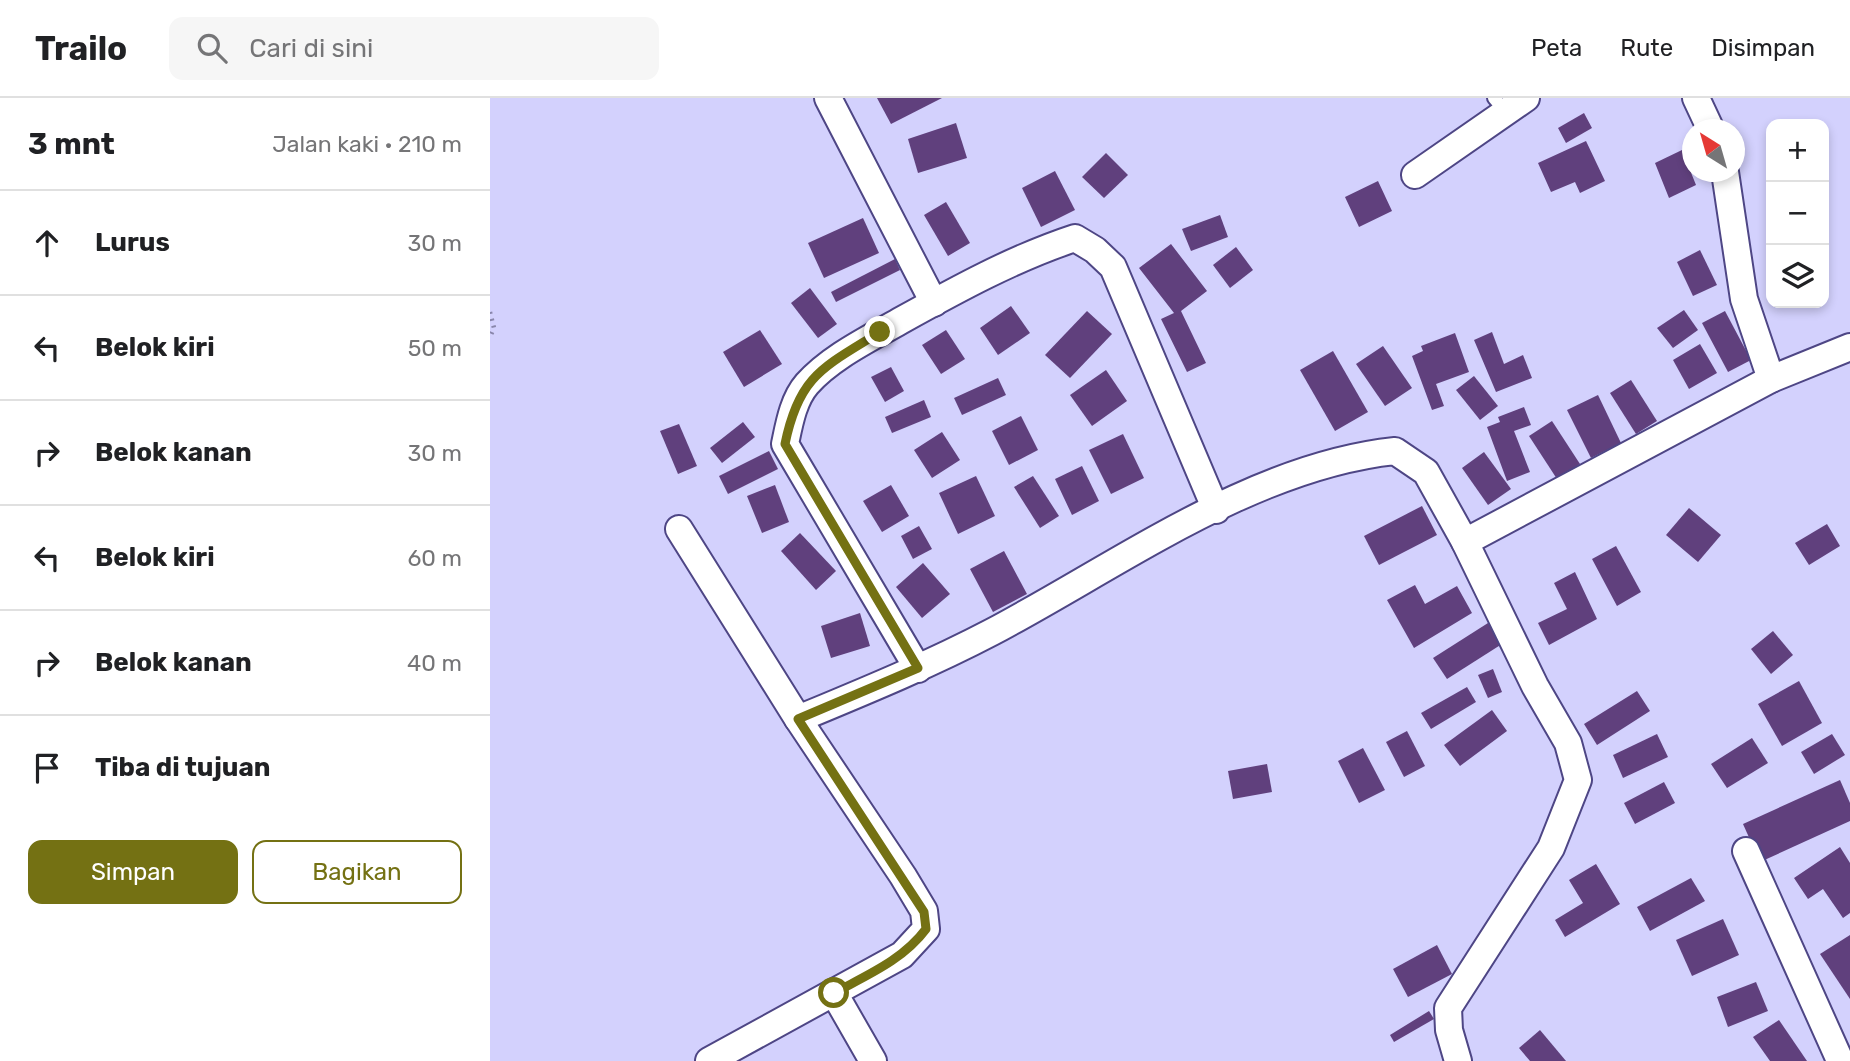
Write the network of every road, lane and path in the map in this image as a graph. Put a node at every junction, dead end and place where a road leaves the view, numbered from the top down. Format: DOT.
graph roads {
  1 [pos="828,98"];
  2 [pos="1696,98"];
  3 [pos="1509,103"];
  4 [pos="1706,119"];
  5 [pos="1415,175"];
  6 [pos="1726,182"];
  7 [pos="934,303"];
  8 [pos="490,312"];
  9 [pos="490,337"];
  10 [pos="1850,347"];
  11 [pos="1771,379"];
  12 [pos="1216,510"];
  13 [pos="679,529"];
  14 [pos="1465,542"];
  15 [pos="918,668"];
  16 [pos="798,719"];
  17 [pos="1746,850"];
  18 [pos="834,993"];
  19 [pos="1842,1055"];
  20 [pos="709,1061"];
  21 [pos="873,1061"];
  22 [pos="1458,1061"];
  1 -- 7 [label="street"];
  2 -- 4 [label="street"];
  3 -- 5 [label="street"];
  6 -- 11 [label="street"];
  7 -- 12 [label="street"];
  7 -- 15 [label="street"];
  8 -- 9 [label="path"];
  10 -- 11 [label="street"];
  11 -- 14 [label="street"];
  12 -- 14 [label="street"];
  12 -- 15 [label="street"];
  13 -- 16 [label="street"];
  14 -- 22 [label="street"];
  15 -- 16 [label="street"];
  16 -- 18 [label="street"];
  17 -- 19 [label="street"];
  18 -- 20 [label="street"];
  18 -- 21 [label="street"];
}
